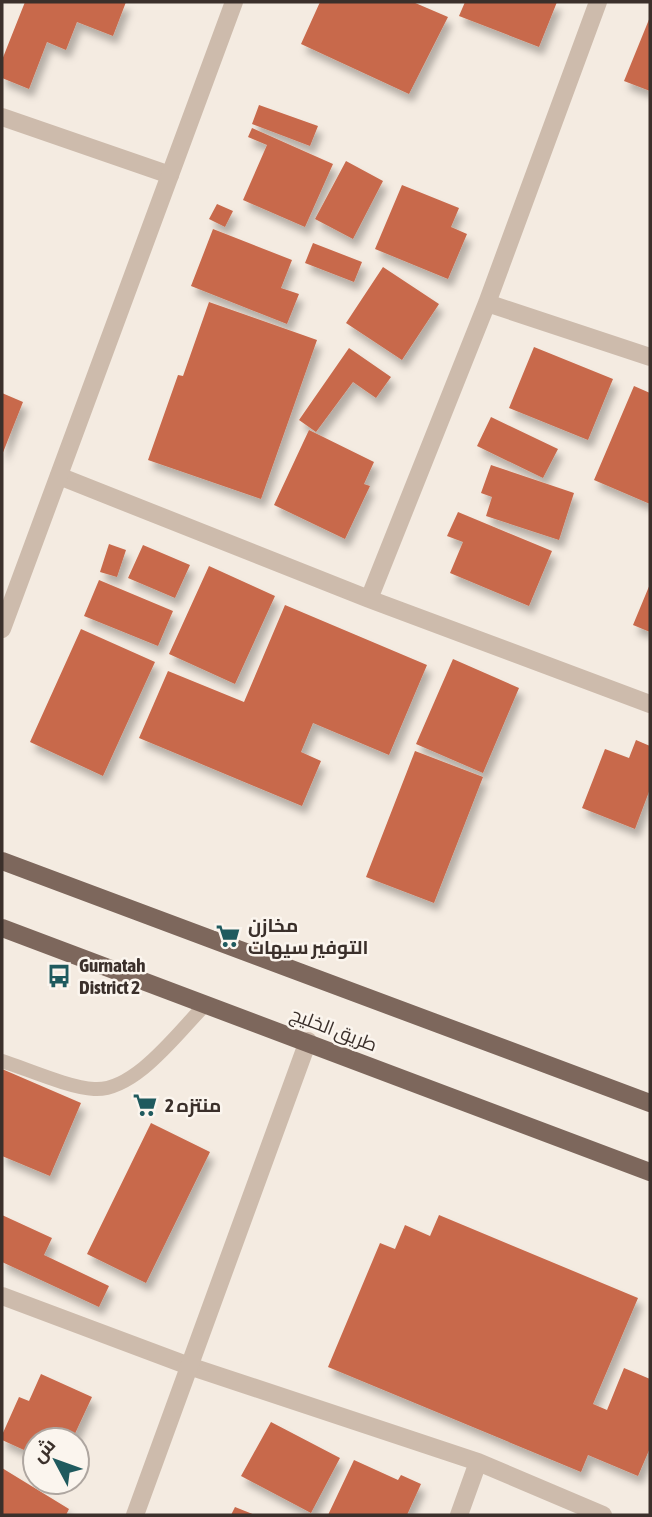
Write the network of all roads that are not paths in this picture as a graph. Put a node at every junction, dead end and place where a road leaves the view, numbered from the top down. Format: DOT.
graph roads {
  1 [pos="234,2"];
  2 [pos="598,2"];
  3 [pos="2,117"];
  4 [pos="170,175"];
  5 [pos="487,303"];
  6 [pos="650,357"];
  7 [pos="59,476"];
  8 [pos="369,599"];
  9 [pos="2,629"];
  10 [pos="650,704"];
  11 [pos="2,860"];
  12 [pos="2,928"];
  13 [pos="206,1004"];
  14 [pos="308,1041"];
  15 [pos="2,1061"];
  16 [pos="650,1103"];
  17 [pos="650,1172"];
  18 [pos="2,1296"];
  19 [pos="189,1366"];
  20 [pos="478,1462"];
  21 [pos="135,1515"];
  22 [pos="459,1515"];
  23 [pos="603,1515"];
  1 -- 4 [label="street"];
  2 -- 5 [label="street"];
  3 -- 4 [label="street"];
  4 -- 7 [label="street"];
  5 -- 6 [label="street"];
  5 -- 8 [label="street"];
  7 -- 8 [label="street"];
  7 -- 9 [label="street"];
  8 -- 10 [label="street"];
  11 -- 16 [label="main road"];
  12 -- 13 [label="main road, طريق الخليج"];
  13 -- 14 [label="main road, طريق الخليج"];
  13 -- 15 [label="lane"];
  14 -- 17 [label="main road, طريق الخليج"];
  14 -- 19 [label="street"];
  18 -- 19 [label="street"];
  19 -- 20 [label="street"];
  19 -- 21 [label="street"];
  20 -- 22 [label="street"];
  20 -- 23 [label="street"];
}
